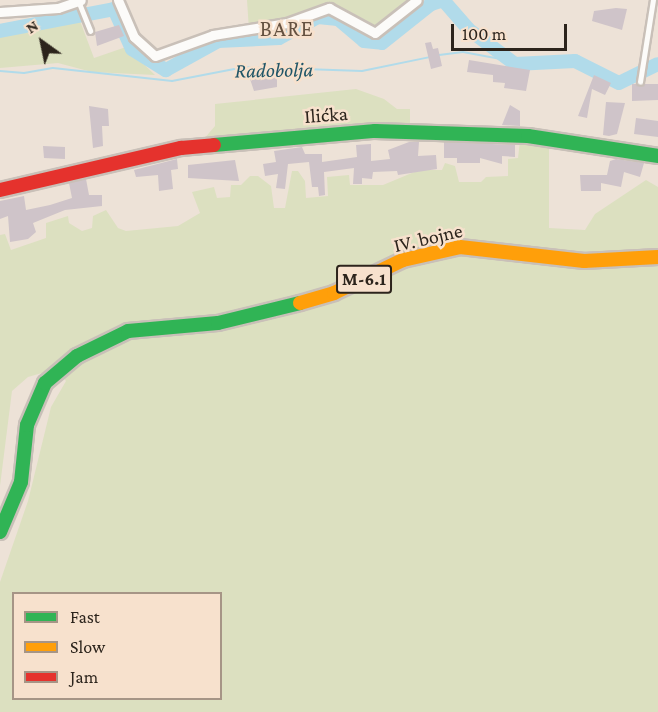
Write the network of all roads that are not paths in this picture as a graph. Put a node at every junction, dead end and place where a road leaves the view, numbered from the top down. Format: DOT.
graph roads {
  1 [pos="118,0"];
  2 [pos="417,0"];
  3 [pos="653,0"];
  4 [pos="80,1"];
  5 [pos="0,12"];
  6 [pos="91,31"];
  7 [pos="640,80"];
  8 [pos="658,156"];
  9 [pos="0,190"];
  10 [pos="658,257"];
  11 [pos="0,532"];
  1 -- 2 [label="street"];
  3 -- 7 [label="lane"];
  4 -- 5 [label="street"];
  4 -- 6 [label="lane"];
  8 -- 9 [label="main road, Ilićka"];
  10 -- 11 [label="main road, IV. bojne / M-6.1"];
}
